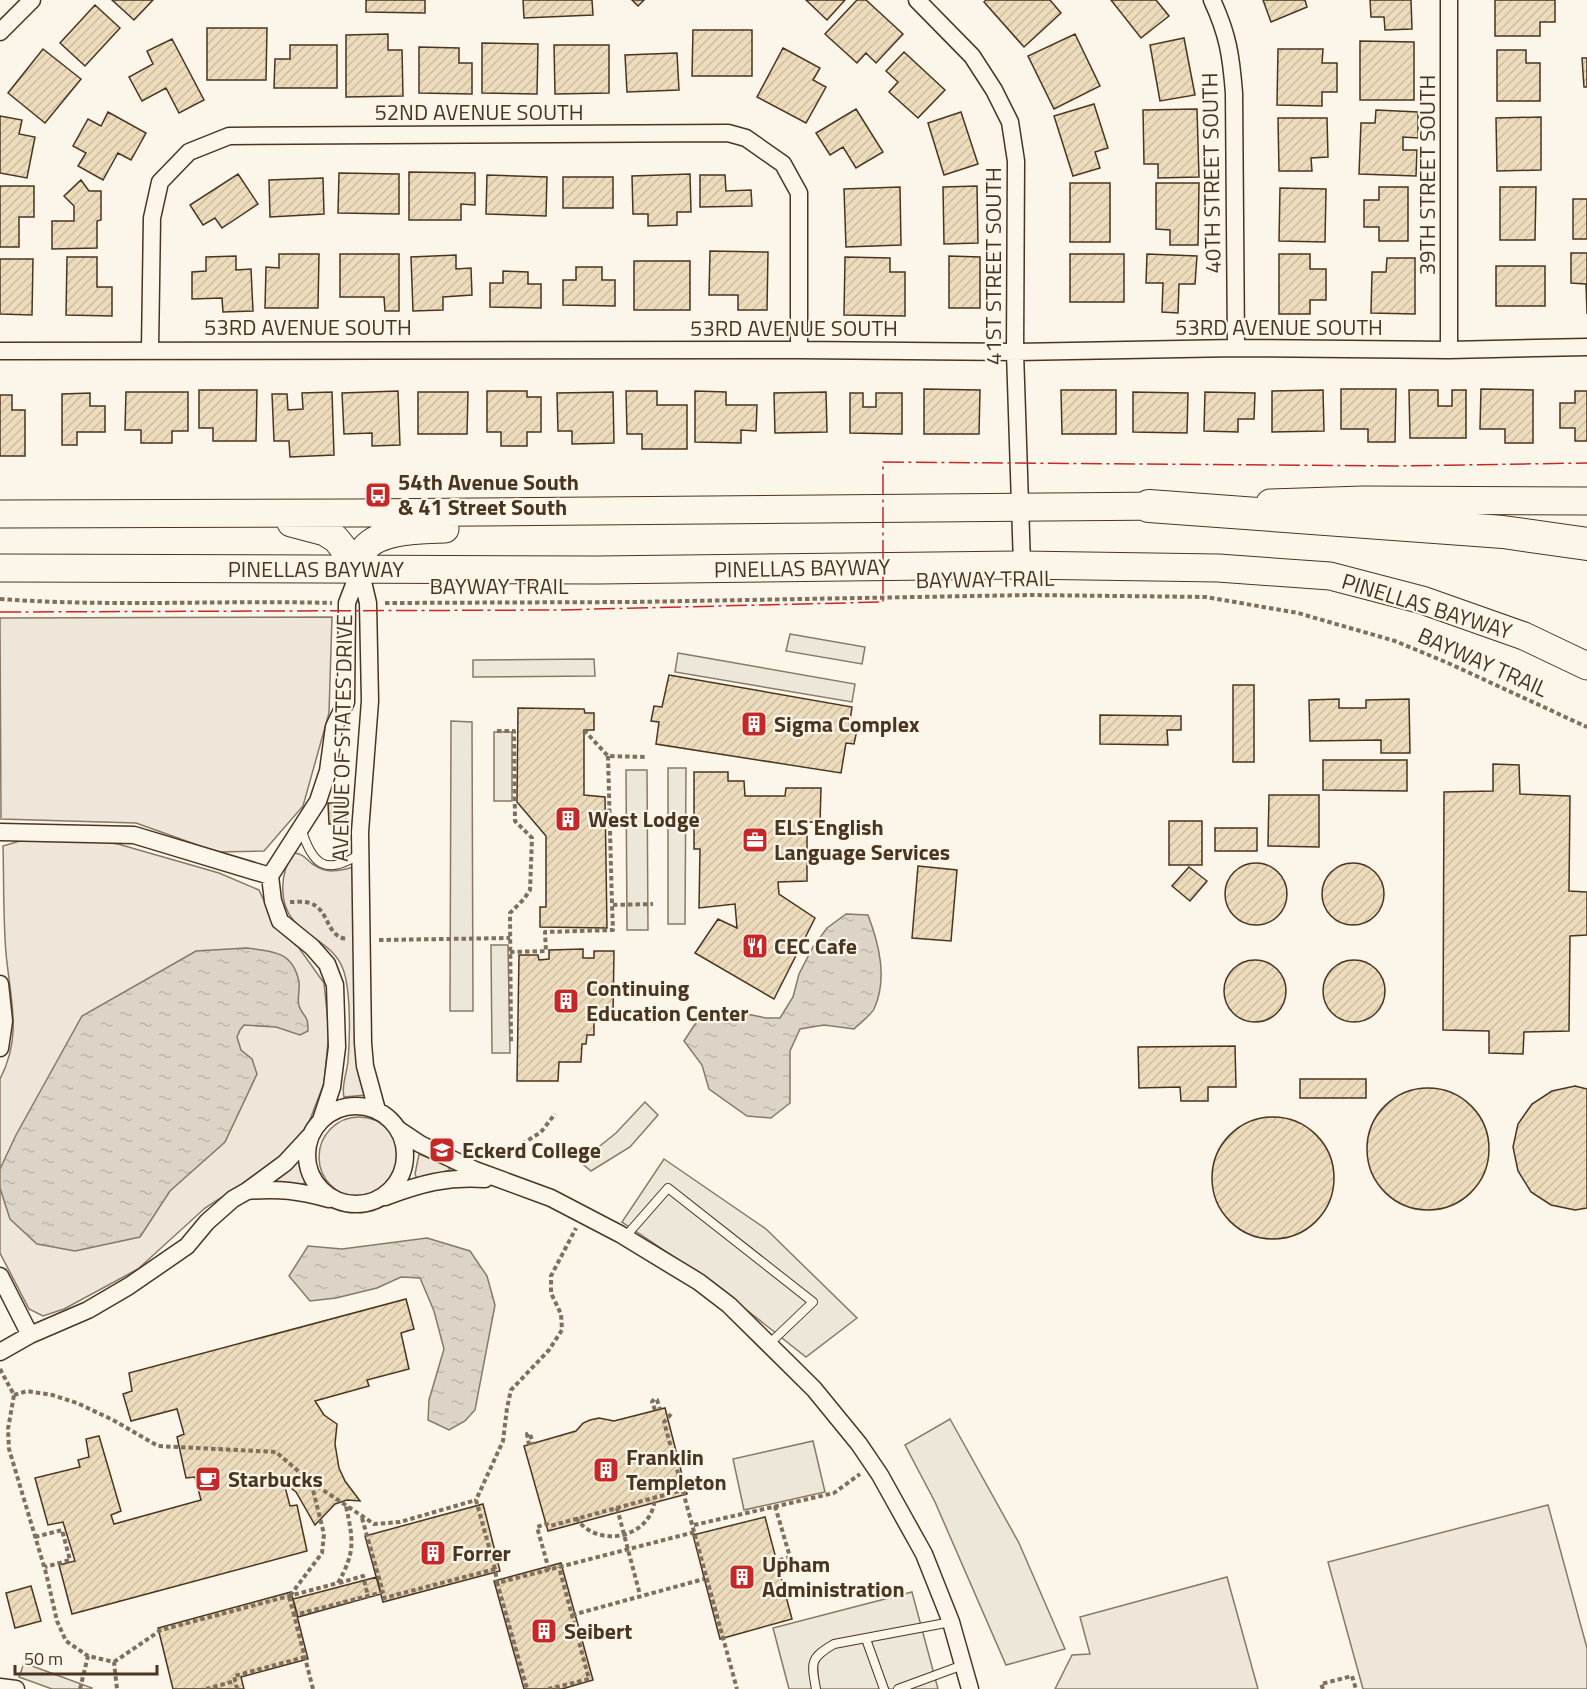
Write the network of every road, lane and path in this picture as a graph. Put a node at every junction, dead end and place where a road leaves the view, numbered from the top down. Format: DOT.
graph roads {
  1 [pos="32,0"];
  2 [pos="917,0"];
  3 [pos="1212,0"];
  4 [pos="1449,0"];
  5 [pos="0,32"];
  6 [pos="1587,347"];
  7 [pos="1236,348"];
  8 [pos="150,349"];
  9 [pos="799,350"];
  10 [pos="1449,350"];
  11 [pos="0,351"];
  12 [pos="1015,352"];
  13 [pos="1587,501"];
  14 [pos="1149,506"];
  15 [pos="1019,507"];
  16 [pos="610,510"];
  17 [pos="236,513"];
  18 [pos="0,514"];
  19 [pos="1587,544"];
  20 [pos="1022,565"];
  21 [pos="0,568"];
  22 [pos="360,569"];
  23 [pos="0,599"];
  24 [pos="347,603"];
  25 [pos="368,603"];
  26 [pos="1587,666"];
  27 [pos="1587,726"];
  28 [pos="584,730"];
  29 [pos="497,731"];
  30 [pos="608,756"];
  31 [pos="645,757"];
  32 [pos="300,828"];
  33 [pos="0,832"];
  34 [pos="361,853"];
  35 [pos="270,876"];
  36 [pos="286,902"];
  37 [pos="653,904"];
  38 [pos="612,905"];
  39 [pos="352,939"];
  40 [pos="510,939"];
  41 [pos="375,940"];
  42 [pos="510,952"];
  43 [pos="0,984"];
  44 [pos="511,1044"];
  45 [pos="0,1048"];
  46 [pos="377,1110"];
  47 [pos="555,1114"];
  48 [pos="321,1120"];
  49 [pos="399,1130"];
  50 [pos="310,1136"];
  51 [pos="522,1144"];
  52 [pos="504,1180"];
  53 [pos="247,1191"];
  54 [pos="377,1200"];
  55 [pos="337,1201"];
  56 [pos="578,1225"];
  57 [pos="625,1237"];
  58 [pos="0,1276"];
  59 [pos="30,1335"];
  60 [pos="769,1344"];
  61 [pos="0,1352"];
  62 [pos="0,1369"];
  63 [pos="14,1395"];
  64 [pos="671,1414"];
  65 [pos="864,1472"];
  66 [pos="311,1482"];
  67 [pos="683,1490"];
  68 [pos="655,1497"];
  69 [pos="476,1500"];
  70 [pos="346,1506"];
  71 [pos="775,1506"];
  72 [pos="617,1508"];
  73 [pos="362,1517"];
  74 [pos="576,1518"];
  75 [pos="694,1525"];
  76 [pos="695,1532"];
  77 [pos="624,1536"];
  78 [pos="35,1537"];
  79 [pos="627,1548"];
  80 [pos="777,1561"];
  81 [pos="45,1567"];
  82 [pos="559,1567"];
  83 [pos="495,1569"];
  84 [pos="549,1570"];
  85 [pos="704,1579"];
  86 [pos="338,1583"];
  87 [pos="497,1583"];
  88 [pos="383,1592"];
  89 [pos="640,1595"];
  90 [pos="368,1596"];
  91 [pos="290,1597"];
  92 [pos="294,1615"];
  93 [pos="572,1615"];
  94 [pos="951,1622"];
  95 [pos="866,1639"];
  96 [pos="88,1656"];
  97 [pos="305,1657"];
  98 [pos="114,1662"];
  99 [pos="963,1665"];
  100 [pos="235,1681"];
  101 [pos="0,1687"];
  102 [pos="16,1689"];
  103 [pos="80,1689"];
  104 [pos="117,1689"];
  105 [pos="206,1689"];
  106 [pos="237,1689"];
  107 [pos="313,1689"];
  108 [pos="527,1689"];
  109 [pos="548,1689"];
  110 [pos="737,1689"];
  111 [pos="816,1689"];
  112 [pos="884,1689"];
  113 [pos="898,1689"];
  114 [pos="970,1689"];
  115 [pos="1323,1689"];
  116 [pos="1356,1689"];
  1 -- 5 [label="street"];
  2 -- 12 [label="street, 41ST STREET SOUTH"];
  3 -- 7 [label="street, 40TH STREET SOUTH"];
  4 -- 10 [label="street, 39TH STREET SOUTH"];
  6 -- 10 [label="street, 53RD AVENUE SOUTH"];
  7 -- 10 [label="street, 53RD AVENUE SOUTH"];
  7 -- 12 [label="street, 53RD AVENUE SOUTH"];
  8 -- 9 [label="street, 53RD AVENUE SOUTH"];
  8 -- 9 [label="street, 52ND AVENUE SOUTH"];
  8 -- 11 [label="street, 53RD AVENUE SOUTH"];
  9 -- 12 [label="street, 53RD AVENUE SOUTH"];
  12 -- 15 [label="street, 41ST STREET SOUTH"];
  13 -- 14 [label="main road"];
  14 -- 15 [label="main road"];
  14 -- 19 [label="highway"];
  15 -- 16 [label="main road"];
  15 -- 20 [label="street, 41ST STREET SOUTH"];
  16 -- 17 [label="main road"];
  16 -- 22 [label="main road"];
  17 -- 18 [label="main road"];
  17 -- 22 [label="main road"];
  20 -- 22 [label="main road, PINELLAS BAYWAY"];
  20 -- 26 [label="main road, PINELLAS BAYWAY"];
  21 -- 22 [label="main road, PINELLAS BAYWAY"];
  22 -- 24 [label="street, AVENUE OF STATES DRIVE"];
  22 -- 25 [label="street, AVENUE OF STATES DRIVE"];
  23 -- 24 [label="path"];
  24 -- 32 [label="street, AVENUE OF STATES DRIVE"];
  25 -- 27 [label="path, BAYWAY TRAIL"];
  25 -- 34 [label="street, AVENUE OF STATES DRIVE"];
  28 -- 30 [label="path"];
  29 -- 40 [label="path"];
  30 -- 31 [label="path"];
  30 -- 38 [label="path"];
  32 -- 34 [label="lane"];
  32 -- 35 [label="street, AVENUE OF STATES DRIVE"];
  33 -- 35 [label="street"];
  34 -- 46 [label="street, AVENUE OF STATES DRIVE"];
  35 -- 48 [label="street"];
  36 -- 39 [label="path"];
  37 -- 38 [label="path"];
  38 -- 42 [label="path"];
  40 -- 41 [label="path"];
  40 -- 42 [label="path"];
  42 -- 44 [label="path"];
  43 -- 45 [label="street"];
  46 -- 48 [label="street"];
  46 -- 49 [label="street"];
  47 -- 51 [label="path"];
  48 -- 50 [label="street"];
  49 -- 52 [label="street"];
  49 -- 54 [label="street"];
  50 -- 53 [label="street"];
  50 -- 55 [label="street"];
  52 -- 54 [label="street"];
  52 -- 57 [label="street"];
  53 -- 55 [label="street"];
  53 -- 59 [label="street"];
  54 -- 55 [label="street"];
  56 -- 69 [label="path"];
  57 -- 60 [label="street"];
  57 -- 60 [label="lane"];
  58 -- 59 [label="street"];
  59 -- 61 [label="street"];
  60 -- 94 [label="street"];
  62 -- 63 [label="path"];
  63 -- 66 [label="path"];
  63 -- 78 [label="path"];
  64 -- 67 [label="path"];
  65 -- 71 [label="path"];
  66 -- 70 [label="path"];
  66 -- 91 [label="path"];
  67 -- 68 [label="path"];
  67 -- 75 [label="path"];
  68 -- 72 [label="path"];
  68 -- 77 [label="path"];
  69 -- 73 [label="path"];
  69 -- 83 [label="path"];
  70 -- 73 [label="path"];
  70 -- 86 [label="path"];
  71 -- 75 [label="path"];
  71 -- 80 [label="path"];
  72 -- 74 [label="path"];
  72 -- 77 [label="path"];
  73 -- 88 [label="path"];
  74 -- 77 [label="path"];
  74 -- 84 [label="path"];
  75 -- 76 [label="path"];
  76 -- 79 [label="path"];
  76 -- 110 [label="path"];
  77 -- 79 [label="path"];
  78 -- 81 [label="path"];
  78 -- 81 [label="path"];
  79 -- 82 [label="path"];
  79 -- 89 [label="path"];
  81 -- 96 [label="path"];
  82 -- 84 [label="path"];
  82 -- 93 [label="path"];
  83 -- 87 [label="path"];
  83 -- 88 [label="path"];
  84 -- 87 [label="path"];
  85 -- 89 [label="path"];
  86 -- 90 [label="path"];
  86 -- 91 [label="path"];
  87 -- 108 [label="path"];
  88 -- 90 [label="path"];
  89 -- 93 [label="path"];
  90 -- 92 [label="path"];
  91 -- 92 [label="path"];
  91 -- 98 [label="path"];
  92 -- 97 [label="path"];
  93 -- 109 [label="path"];
  94 -- 95 [label="lane"];
  94 -- 99 [label="street"];
  95 -- 111 [label="lane"];
  95 -- 112 [label="lane"];
  96 -- 98 [label="path"];
  96 -- 103 [label="path"];
  97 -- 100 [label="path"];
  97 -- 107 [label="path"];
  98 -- 104 [label="path"];
  99 -- 113 [label="lane"];
  99 -- 114 [label="street"];
  100 -- 105 [label="path"];
  100 -- 106 [label="path"];
  101 -- 102 [label="street"];
  115 -- 116 [label="path"];
}
